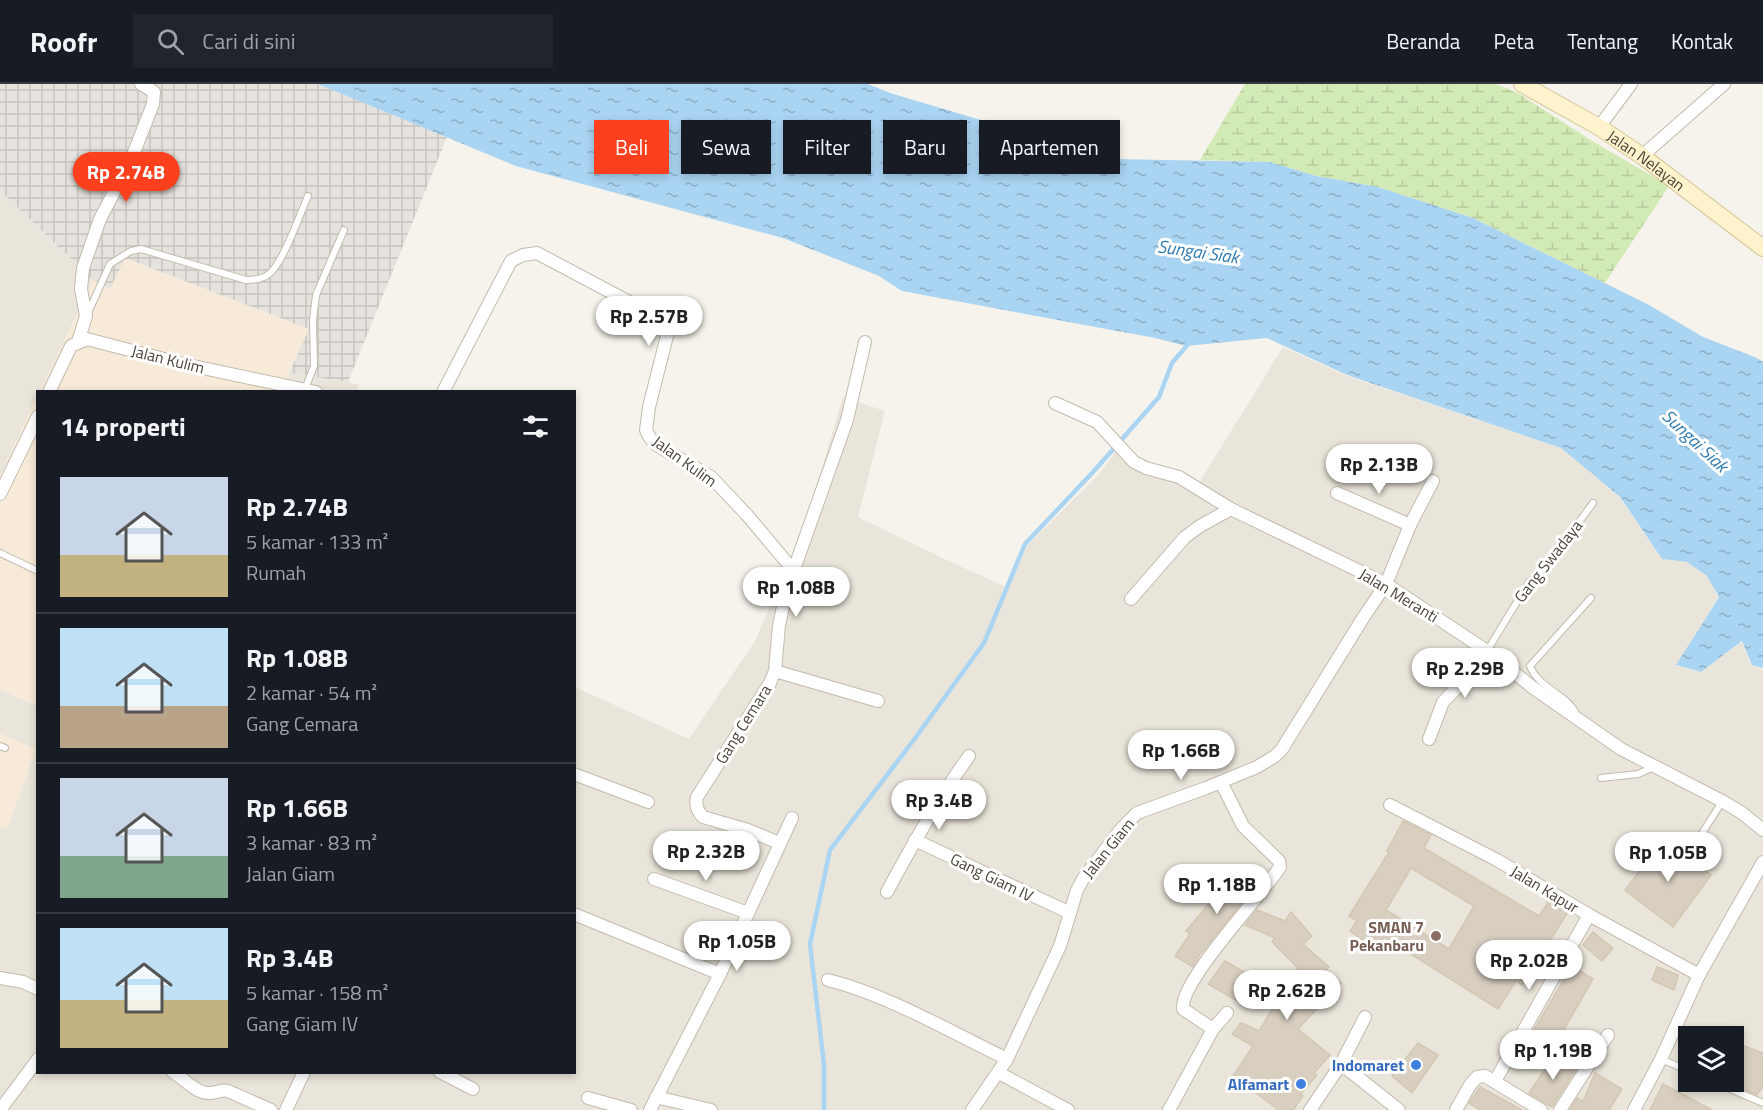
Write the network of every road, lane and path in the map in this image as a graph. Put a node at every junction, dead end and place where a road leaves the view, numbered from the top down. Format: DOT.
graph roads {
  1 [pos="141,84"];
  2 [pos="1522,84"];
  3 [pos="1631,84"];
  4 [pos="1724,84"];
  5 [pos="1599,127"];
  6 [pos="1642,156"];
  7 [pos="308,196"];
  8 [pos="344,230"];
  9 [pos="1763,248"];
  10 [pos="86,316"];
  11 [pos="78,342"];
  12 [pos="865,342"];
  13 [pos="50,390"];
  14 [pos="310,390"];
  15 [pos="445,390"];
  16 [pos="1054,403"];
  17 [pos="36,420"];
  18 [pos="1433,481"];
  19 [pos="1337,493"];
  20 [pos="0,494"];
  21 [pos="1593,503"];
  22 [pos="1231,509"];
  23 [pos="1410,525"];
  24 [pos="0,553"];
  25 [pos="36,570"];
  26 [pos="794,571"];
  27 [pos="1386,584"];
  28 [pos="1591,598"];
  29 [pos="1131,599"];
  30 [pos="1489,652"];
  31 [pos="775,671"];
  32 [pos="878,701"];
  33 [pos="1580,721"];
  34 [pos="1429,739"];
  35 [pos="969,756"];
  36 [pos="1654,767"];
  37 [pos="576,775"];
  38 [pos="1601,778"];
  39 [pos="1221,782"];
  40 [pos="1722,801"];
  41 [pos="648,802"];
  42 [pos="1390,805"];
  43 [pos="792,818"];
  44 [pos="1763,830"];
  45 [pos="915,840"];
  46 [pos="779,843"];
  47 [pos="1690,852"];
  48 [pos="1763,861"];
  49 [pos="654,879"];
  50 [pos="887,892"];
  51 [pos="748,913"];
  52 [pos="1070,914"];
  53 [pos="576,915"];
  54 [pos="1589,915"];
  55 [pos="720,974"];
  56 [pos="1699,975"];
  57 [pos="0,978"];
  58 [pos="828,980"];
  59 [pos="36,988"];
  60 [pos="1227,1013"];
  61 [pos="1365,1017"];
  62 [pos="1213,1029"];
  63 [pos="1608,1035"];
  64 [pos="1007,1059"];
  65 [pos="1660,1059"];
  66 [pos="36,1062"];
  67 [pos="1341,1064"];
  68 [pos="1678,1066"];
  69 [pos="999,1073"];
  70 [pos="176,1074"];
  71 [pos="303,1074"];
  72 [pos="444,1074"];
  73 [pos="1495,1081"];
  74 [pos="473,1089"];
  75 [pos="1737,1092"];
  76 [pos="656,1097"];
  77 [pos="588,1098"];
  78 [pos="1763,1103"];
  79 [pos="1062,1109"];
  80 [pos="0,1110"];
  81 [pos="271,1110"];
  82 [pos="286,1110"];
  83 [pos="631,1110"];
  84 [pos="650,1110"];
  85 [pos="711,1110"];
  86 [pos="972,1110"];
  87 [pos="1169,1110"];
  88 [pos="1310,1110"];
  89 [pos="1399,1110"];
  90 [pos="1456,1110"];
  91 [pos="1541,1110"];
  92 [pos="1560,1110"];
  93 [pos="1634,1110"];
  1 -- 10 [label="street"];
  2 -- 5 [label="main road, Jalan Nelayan"];
  3 -- 5 [label="street"];
  4 -- 6 [label="street"];
  5 -- 6 [label="main road, Jalan Nelayan"];
  6 -- 9 [label="main road, Jalan Nelayan"];
  7 -- 10 [label="lane"];
  8 -- 14 [label="lane"];
  10 -- 11 [label="street"];
  11 -- 13 [label="street"];
  11 -- 14 [label="street, Jalan Kulim"];
  12 -- 26 [label="street, Gang Cemara"];
  15 -- 26 [label="street, Jalan Kulim"];
  16 -- 22 [label="street, Jalan Meranti"];
  17 -- 20 [label="street"];
  18 -- 23 [label="street, Jalan Giam"];
  19 -- 23 [label="street"];
  21 -- 30 [label="lane, Gang Swadaya"];
  22 -- 27 [label="street, Jalan Meranti"];
  22 -- 29 [label="street"];
  23 -- 27 [label="street, Jalan Giam"];
  24 -- 25 [label="lane"];
  26 -- 31 [label="street, Gang Cemara"];
  27 -- 30 [label="street, Jalan Meranti"];
  27 -- 39 [label="street, Jalan Giam"];
  28 -- 33 [label="lane"];
  30 -- 33 [label="street, Jalan Meranti"];
  30 -- 34 [label="street"];
  31 -- 32 [label="street"];
  31 -- 46 [label="street, Gang Cemara"];
  33 -- 36 [label="street, Jalan Meranti"];
  35 -- 45 [label="street"];
  36 -- 38 [label="lane"];
  36 -- 40 [label="street, Jalan Meranti"];
  37 -- 41 [label="street"];
  39 -- 52 [label="street, Jalan Giam"];
  39 -- 62 [label="street"];
  40 -- 44 [label="street, Jalan Meranti"];
  40 -- 47 [label="lane"];
  42 -- 54 [label="street, Jalan Kapur"];
  43 -- 46 [label="street"];
  45 -- 50 [label="street"];
  45 -- 52 [label="street, Gang Giam IV"];
  46 -- 51 [label="street"];
  48 -- 56 [label="street"];
  49 -- 51 [label="street"];
  51 -- 55 [label="street"];
  52 -- 64 [label="street, Jalan Giam"];
  53 -- 55 [label="street"];
  54 -- 56 [label="street, Jalan Kapur"];
  54 -- 73 [label="street"];
  55 -- 76 [label="street"];
  56 -- 65 [label="street"];
  57 -- 59 [label="street"];
  58 -- 64 [label="street"];
  60 -- 62 [label="street"];
  61 -- 67 [label="street"];
  62 -- 87 [label="street"];
  63 -- 92 [label="street"];
  64 -- 69 [label="street, Jalan Giam"];
  65 -- 68 [label="lane"];
  65 -- 93 [label="street"];
  66 -- 80 [label="street"];
  67 -- 88 [label="street"];
  67 -- 89 [label="street"];
  69 -- 79 [label="street"];
  69 -- 86 [label="street, Jalan Giam"];
  70 -- 81 [label="street"];
  71 -- 82 [label="street"];
  72 -- 74 [label="street"];
  73 -- 90 [label="street"];
  73 -- 91 [label="street"];
  75 -- 78 [label="lane"];
  76 -- 84 [label="street"];
  76 -- 85 [label="street"];
  77 -- 83 [label="street"];
}
